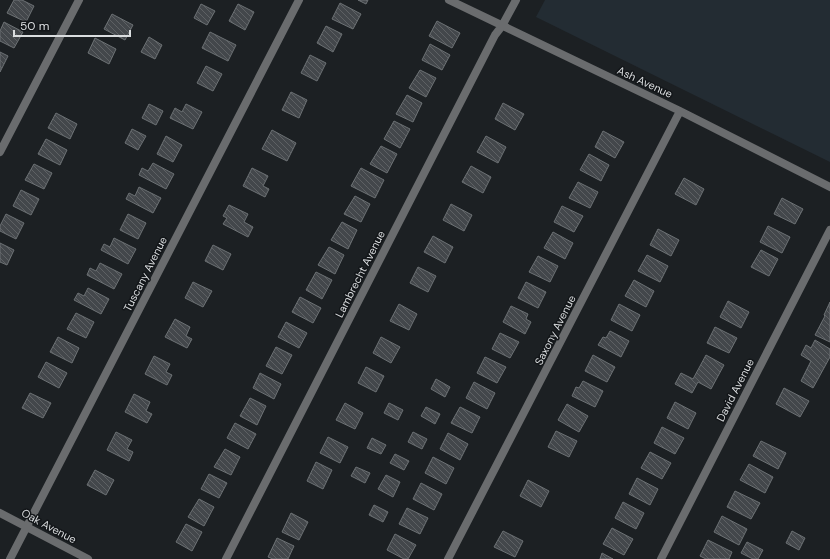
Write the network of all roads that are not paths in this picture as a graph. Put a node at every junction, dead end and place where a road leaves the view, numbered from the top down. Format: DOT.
graph roads {
  1 [pos="79,0"];
  2 [pos="299,0"];
  3 [pos="449,0"];
  4 [pos="516,0"];
  5 [pos="502,26"];
  6 [pos="680,111"];
  7 [pos="0,152"];
  8 [pos="830,187"];
  9 [pos="830,230"];
  10 [pos="0,513"];
  11 [pos="27,527"];
  12 [pos="10,559"];
  13 [pos="88,559"];
  14 [pos="226,559"];
  15 [pos="448,559"];
  16 [pos="660,559"];
  1 -- 7 [label="street"];
  2 -- 11 [label="street, Tuscany Avenue"];
  3 -- 5 [label="street, Ash Avenue"];
  4 -- 5 [label="street, Lambrecht Avenue"];
  5 -- 6 [label="street, Ash Avenue"];
  5 -- 14 [label="street, Lambrecht Avenue"];
  6 -- 8 [label="street, Ash Avenue"];
  6 -- 15 [label="street, Saxony Avenue"];
  9 -- 16 [label="street, David Avenue"];
  10 -- 11 [label="street, Oak Avenue"];
  11 -- 12 [label="street, Tuscany Avenue"];
  11 -- 13 [label="street, Oak Avenue"];
}
